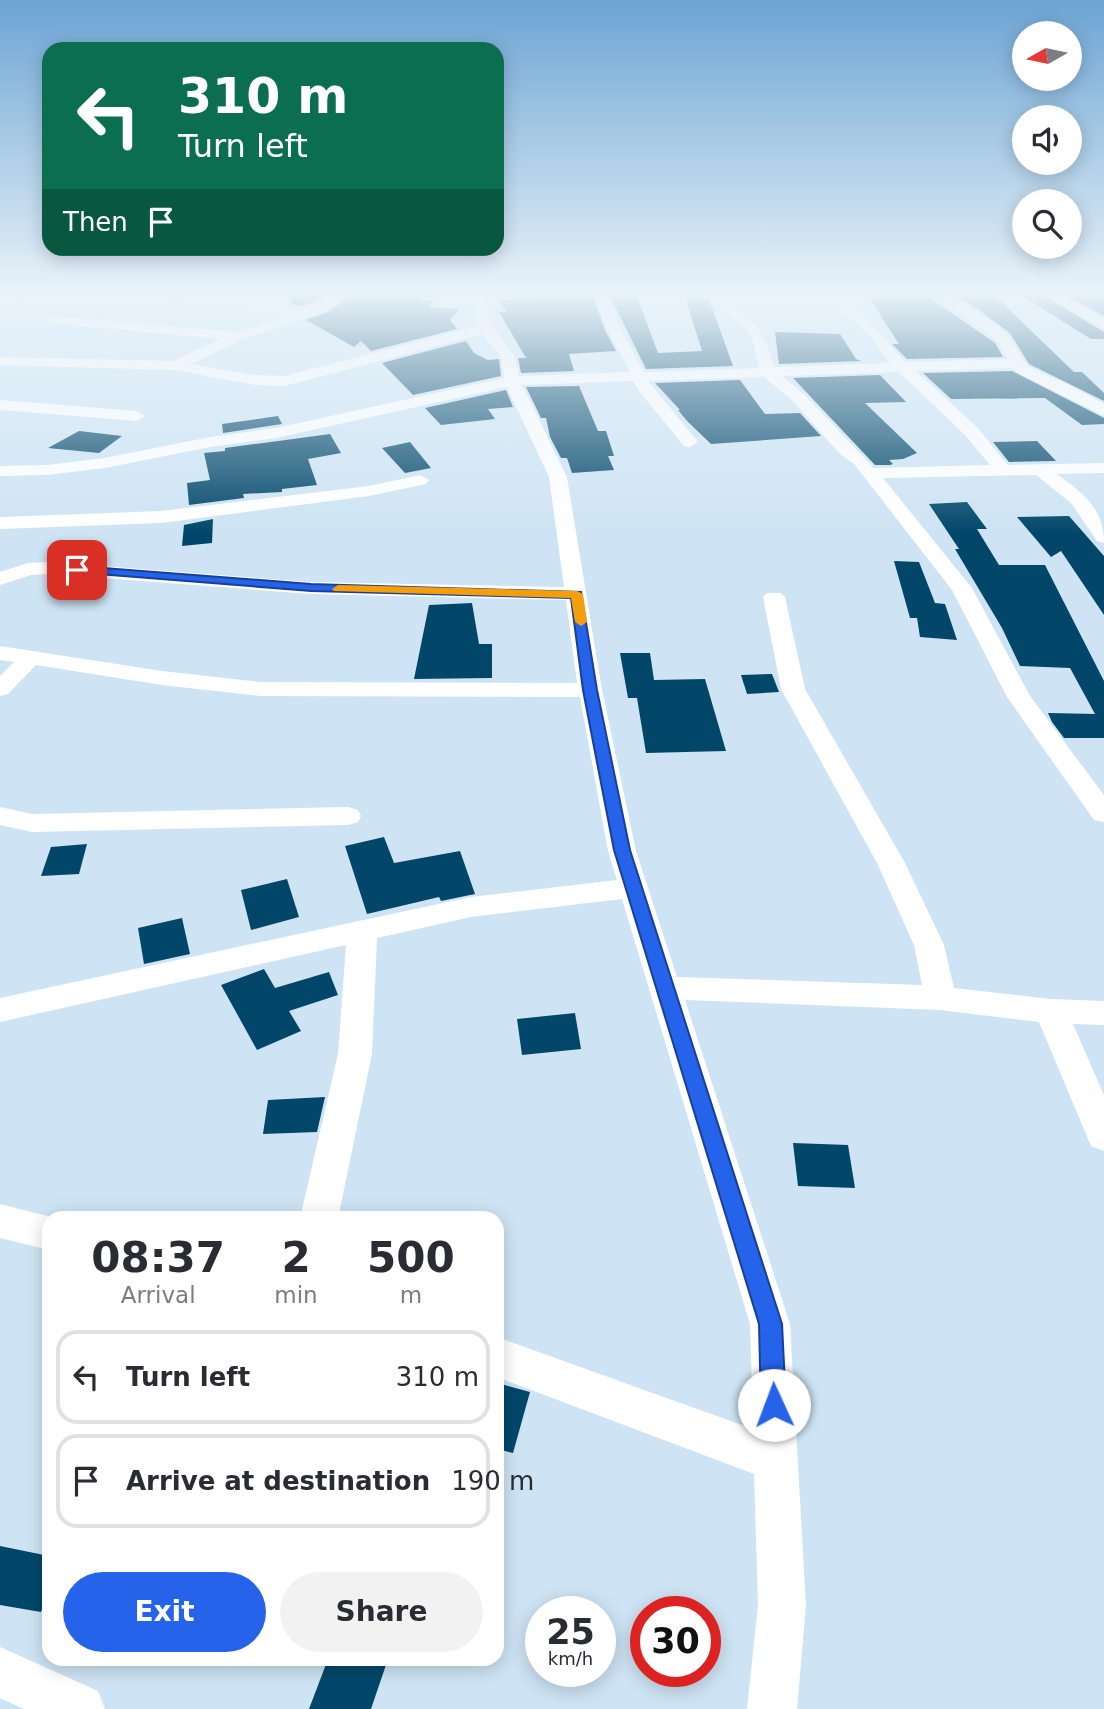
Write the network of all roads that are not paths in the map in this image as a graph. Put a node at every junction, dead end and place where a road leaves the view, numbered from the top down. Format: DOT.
graph roads {
  1 [pos="219,374"];
  2 [pos="311,374"];
  3 [pos="511,374"];
  4 [pos="697,374"];
  5 [pos="770,374"];
  6 [pos="912,374"];
  7 [pos="1032,374"];
  8 [pos="639,376"];
  9 [pos="512,381"];
  10 [pos="0,405"];
  11 [pos="1104,411"];
  12 [pos="137,416"];
  13 [pos="690,442"];
  14 [pos="1104,468"];
  15 [pos="0,471"];
  16 [pos="1004,471"];
  17 [pos="1042,471"];
  18 [pos="869,473"];
  19 [pos="420,480"];
  20 [pos="0,523"];
  21 [pos="1104,537"];
  22 [pos="0,579"];
  23 [pos="577,594"];
  24 [pos="774,597"];
  25 [pos="0,653"];
  26 [pos="31,658"];
  27 [pos="0,688"];
  28 [pos="590,690"];
  29 [pos="1104,814"];
  30 [pos="0,816"];
  31 [pos="348,816"];
  32 [pos="634,888"];
  33 [pos="362,929"];
  34 [pos="666,988"];
  35 [pos="940,998"];
  36 [pos="0,1010"];
  37 [pos="1051,1011"];
  38 [pos="1104,1013"];
  39 [pos="1104,1136"];
  40 [pos="321,1211"];
  41 [pos="0,1221"];
  42 [pos="42,1231"];
  43 [pos="504,1360"];
  44 [pos="776,1460"];
  45 [pos="0,1672"];
  46 [pos="80,1709"];
  47 [pos="772,1709"];
  1 -- 2 [label="street"];
  3 -- 9 [label="street"];
  4 -- 8 [label="street"];
  5 -- 18 [label="street"];
  6 -- 16 [label="street"];
  7 -- 11 [label="street"];
  8 -- 9 [label="street"];
  8 -- 13 [label="street"];
  9 -- 15 [label="street"];
  9 -- 23 [label="street"];
  10 -- 12 [label="street"];
  14 -- 17 [label="street"];
  16 -- 17 [label="street"];
  16 -- 18 [label="street"];
  17 -- 21 [label="street"];
  18 -- 29 [label="street"];
  19 -- 20 [label="street"];
  22 -- 23 [label="street"];
  23 -- 28 [label="street"];
  24 -- 35 [label="street"];
  25 -- 26 [label="street"];
  26 -- 27 [label="street"];
  26 -- 28 [label="street"];
  28 -- 32 [label="street"];
  30 -- 31 [label="street"];
  32 -- 33 [label="street"];
  32 -- 34 [label="street"];
  33 -- 36 [label="street"];
  33 -- 40 [label="street"];
  34 -- 35 [label="street"];
  34 -- 44 [label="street"];
  35 -- 37 [label="street"];
  37 -- 38 [label="street"];
  37 -- 39 [label="street"];
  41 -- 42 [label="street"];
  43 -- 44 [label="street"];
  44 -- 47 [label="street"];
  45 -- 46 [label="street"];
}
